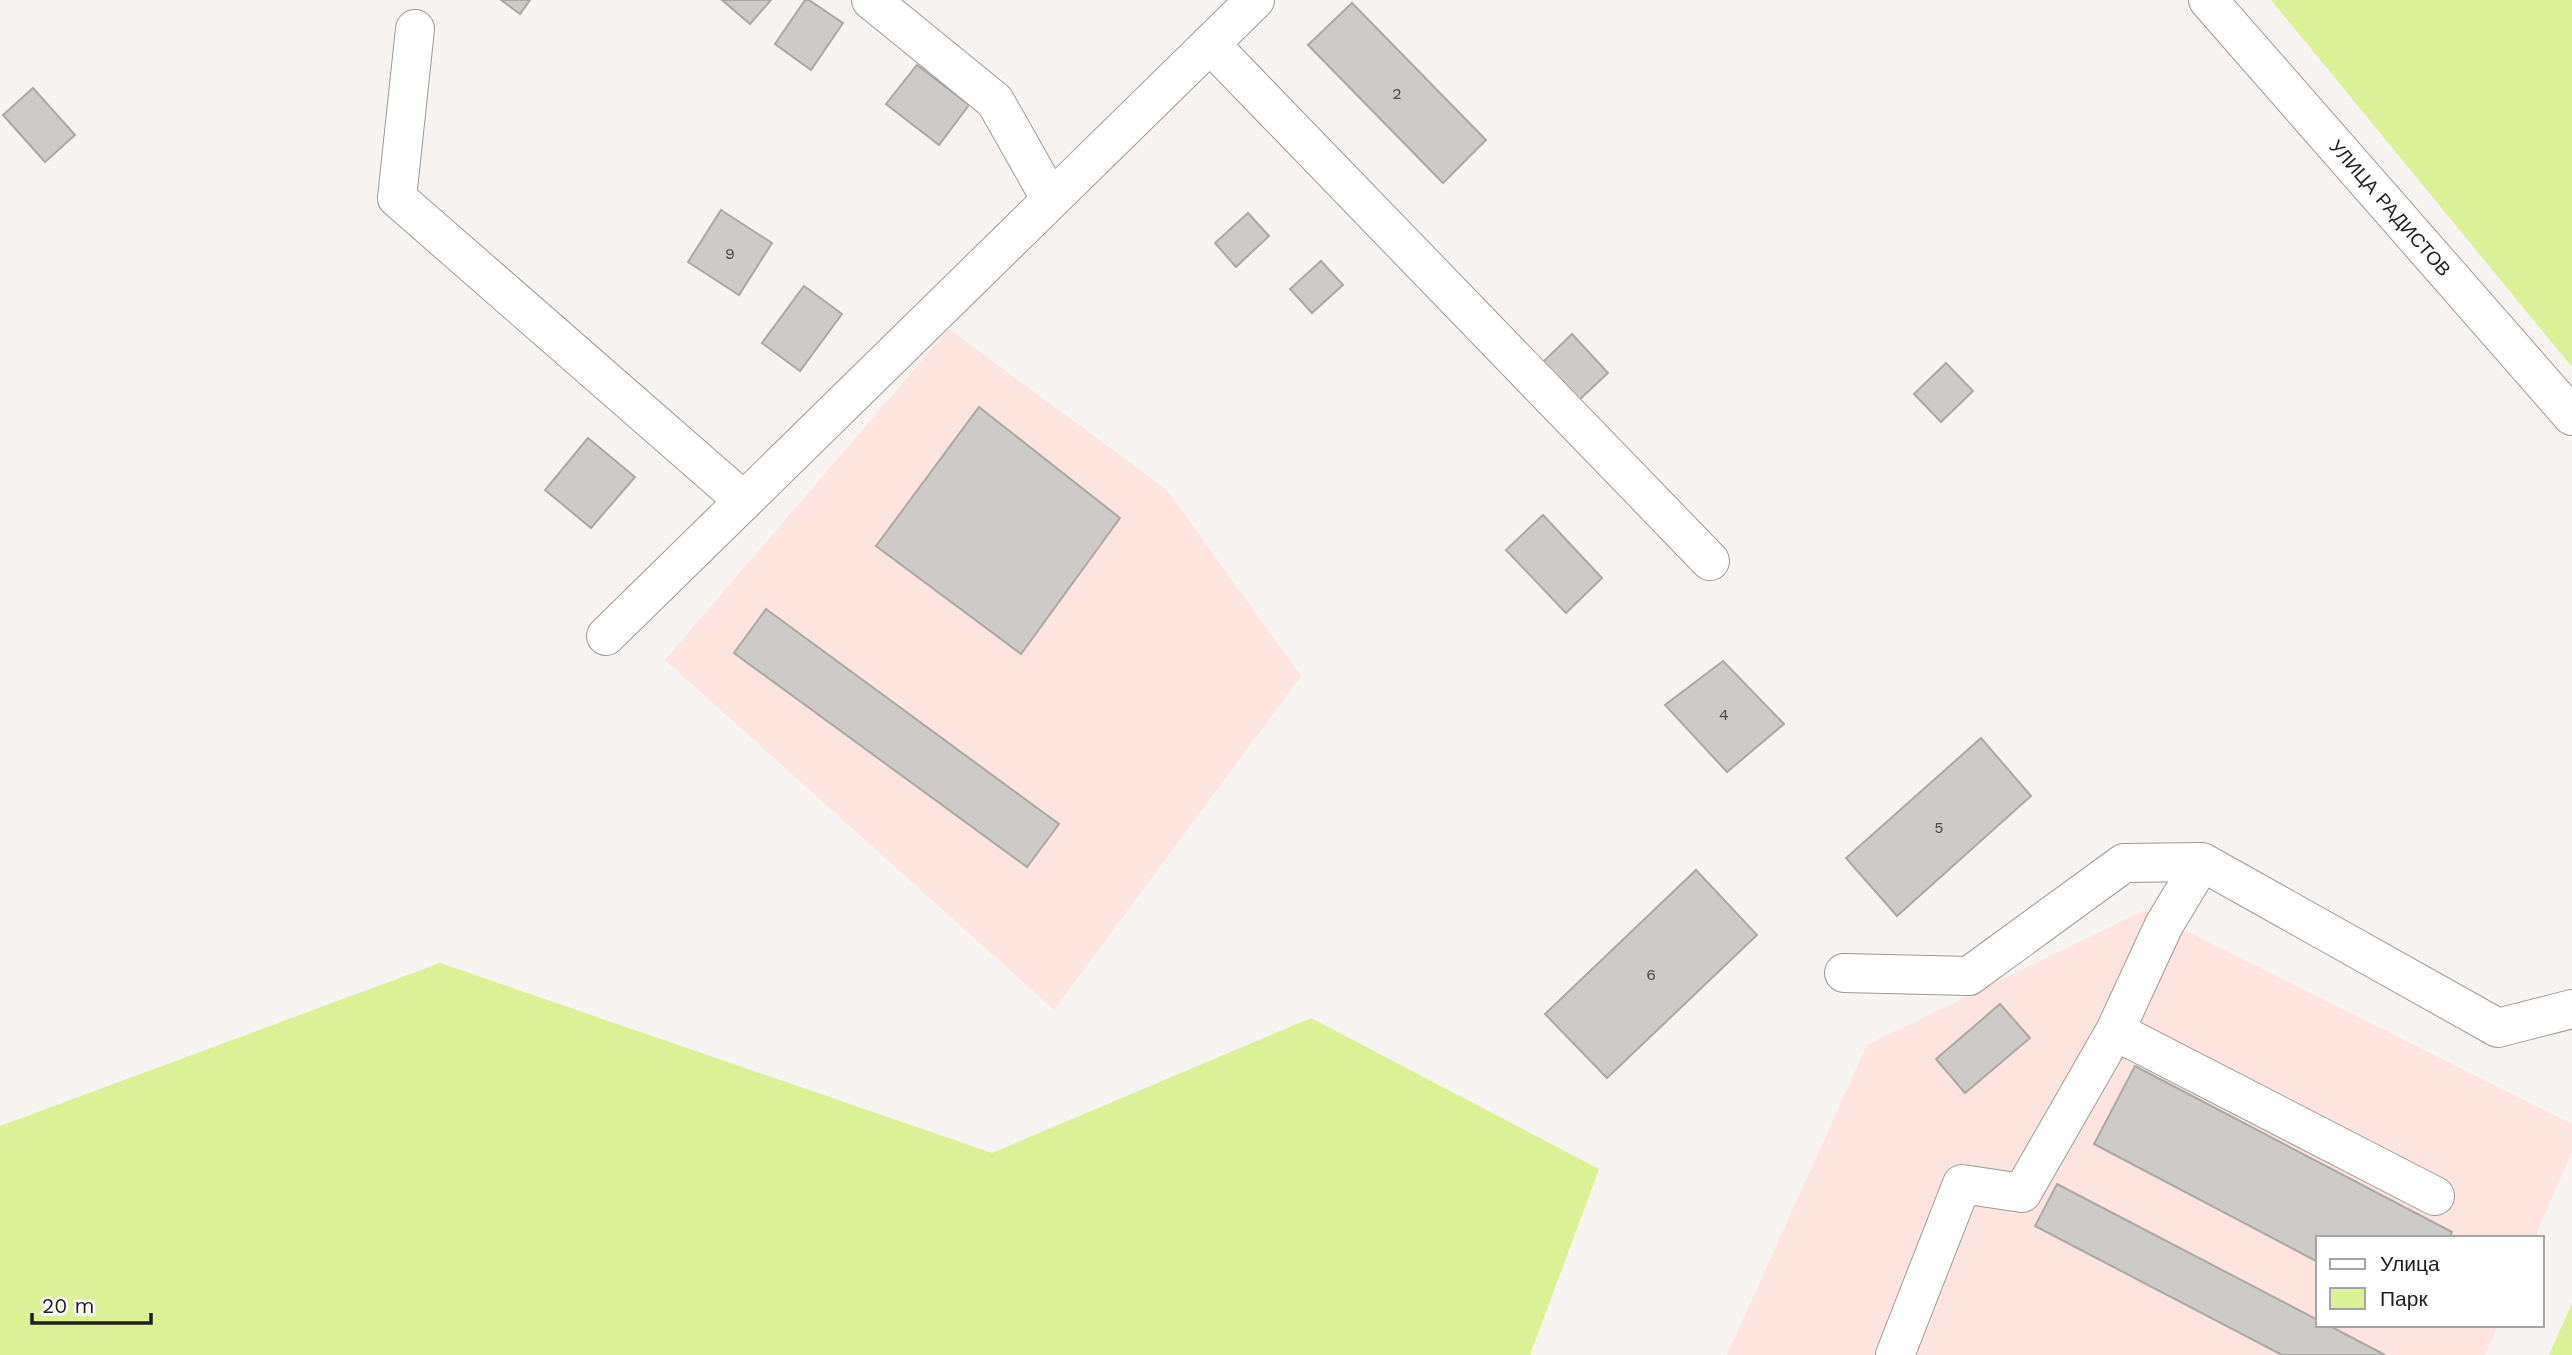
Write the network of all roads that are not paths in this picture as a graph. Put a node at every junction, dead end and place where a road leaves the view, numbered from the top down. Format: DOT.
graph roads {
  1 [pos="871,0"];
  2 [pos="1255,0"];
  3 [pos="2208,0"];
  4 [pos="415,29"];
  5 [pos="1210,44"];
  6 [pos="1051,200"];
  7 [pos="2572,416"];
  8 [pos="744,501"];
  9 [pos="1710,561"];
  10 [pos="606,636"];
  11 [pos="2202,862"];
  12 [pos="1844,974"];
  13 [pos="2572,1009"];
  14 [pos="2115,1031"];
  15 [pos="2435,1196"];
  16 [pos="1895,1355"];
  1 -- 6 [label="street"];
  2 -- 5 [label="street"];
  3 -- 7 [label="street, УЛИЦА РАДИСТОВ"];
  4 -- 8 [label="street"];
  5 -- 6 [label="street"];
  5 -- 9 [label="street"];
  6 -- 8 [label="street"];
  8 -- 10 [label="street"];
  11 -- 12 [label="street"];
  11 -- 13 [label="street"];
  11 -- 14 [label="street"];
  14 -- 15 [label="street"];
  14 -- 16 [label="street"];
}
